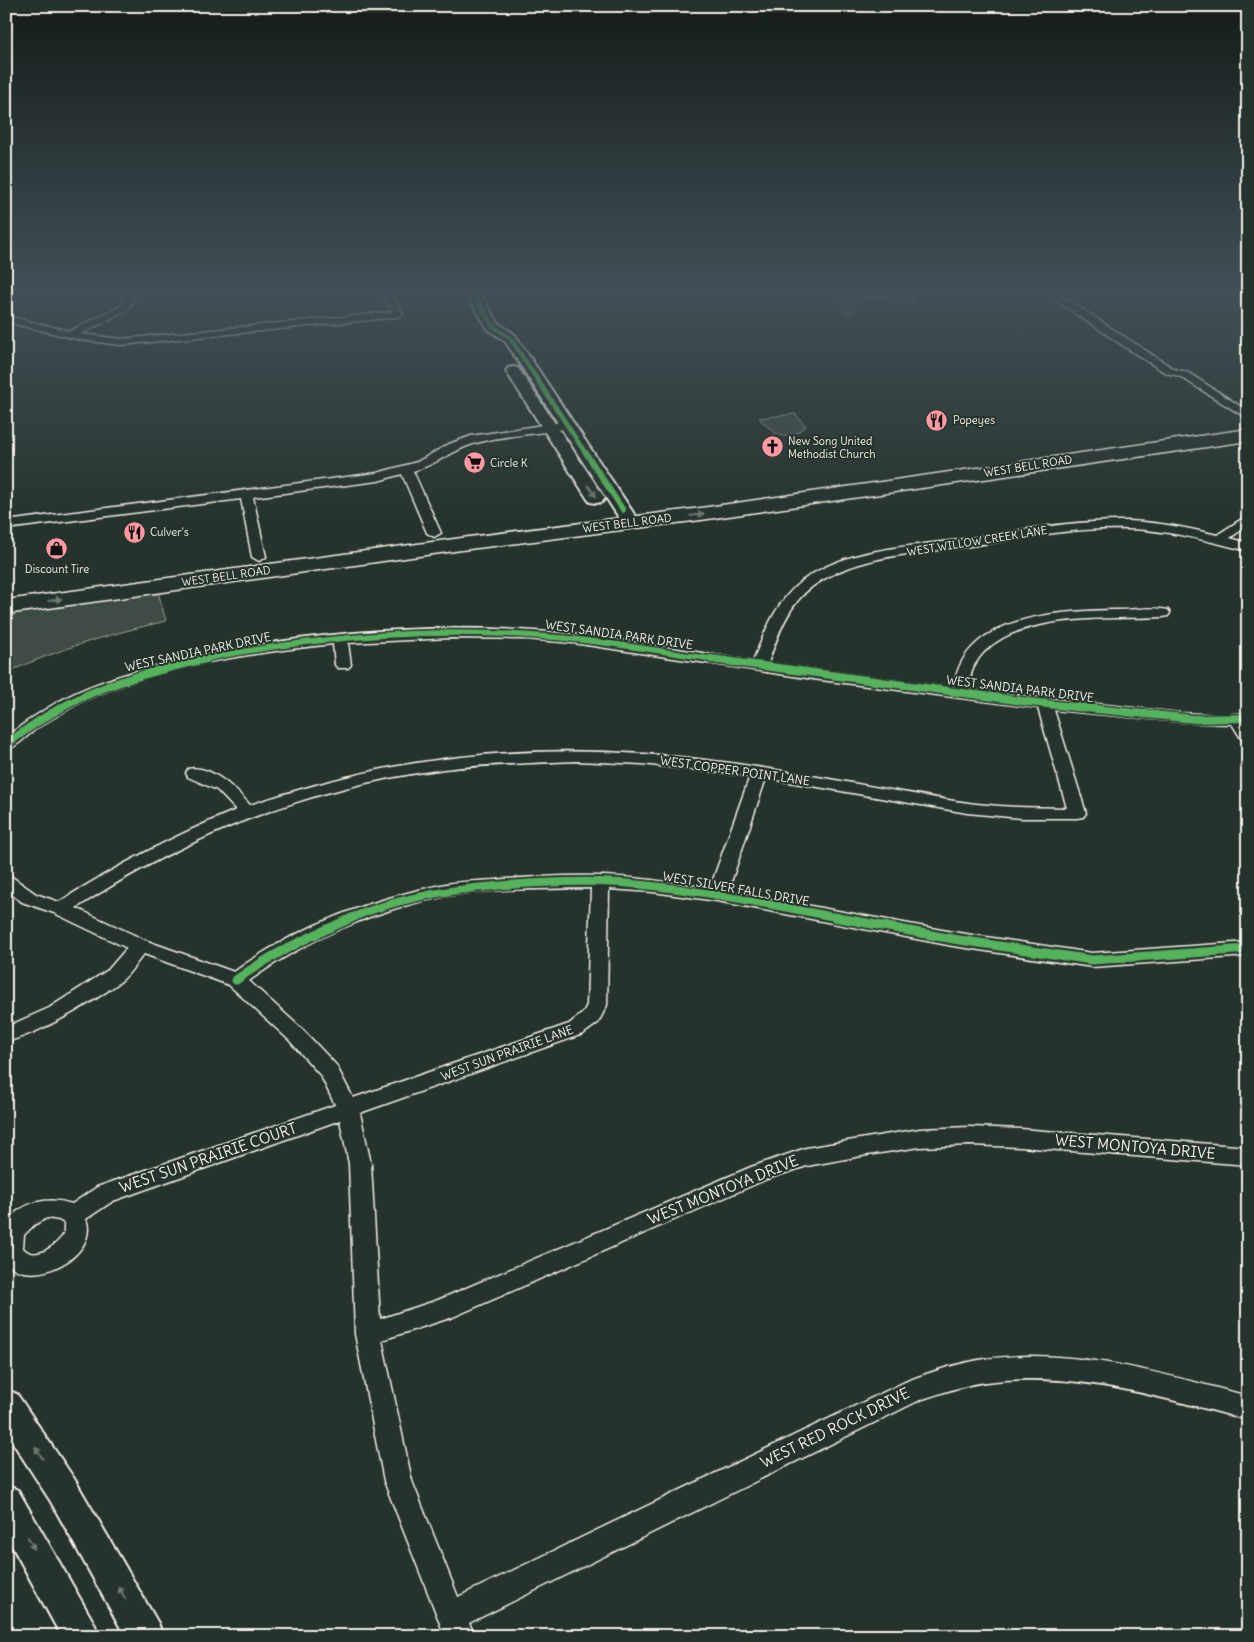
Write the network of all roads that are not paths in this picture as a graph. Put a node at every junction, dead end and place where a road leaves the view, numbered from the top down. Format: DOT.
graph roads {
  1 [pos="510,366"];
  2 [pos="528,366"];
  3 [pos="1162,366"];
  4 [pos="568,425"];
  5 [pos="1246,425"];
  6 [pos="549,428"];
  7 [pos="407,471"];
  8 [pos="246,494"];
  9 [pos="618,518"];
  10 [pos="1248,519"];
  11 [pos="6,525"];
  12 [pos="434,533"];
  13 [pos="1220,539"];
  14 [pos="1248,547"];
  15 [pos="268,563"];
  16 [pos="6,591"];
  17 [pos="6,607"];
  18 [pos="1163,612"];
  19 [pos="340,639"];
  20 [pos="343,665"];
  21 [pos="759,666"];
  22 [pos="960,694"];
  23 [pos="1045,705"];
  24 [pos="1242,719"];
  25 [pos="1248,738"];
  26 [pos="6,746"];
  27 [pos="194,773"];
  28 [pos="759,773"];
  29 [pos="247,812"];
  30 [pos="6,881"];
  31 [pos="600,882"];
  32 [pos="717,896"];
  33 [pos="61,909"];
  34 [pos="140,946"];
  35 [pos="1248,949"];
  36 [pos="236,980"];
  37 [pos="6,1034"];
  38 [pos="348,1109"];
  39 [pos="1248,1156"];
  40 [pos="73,1216"];
  41 [pos="368,1334"];
  42 [pos="6,1404"];
  43 [pos="1248,1408"];
  44 [pos="6,1501"];
  45 [pos="455,1626"];
  46 [pos="81,1636"];
  47 [pos="144,1636"];
  1 -- 6 [label="main road"];
  2 -- 4 [label="main road"];
  3 -- 5 [label="street"];
  4 -- 6 [label="street"];
  4 -- 9 [label="main road"];
  5 -- 9 [label="main road, WEST BELL ROAD"];
  6 -- 7 [label="street"];
  6 -- 9 [label="main road, one-way"];
  7 -- 8 [label="street"];
  7 -- 12 [label="street"];
  8 -- 11 [label="street"];
  8 -- 15 [label="street"];
  9 -- 12 [label="main road, WEST BELL ROAD"];
  9 -- 15 [label="main road, WEST BELL ROAD"];
  10 -- 13 [label="street"];
  12 -- 15 [label="main road, WEST BELL ROAD"];
  13 -- 14 [label="street, WEST WILLOW CREEK LANE"];
  13 -- 21 [label="street, WEST WILLOW CREEK LANE"];
  15 -- 16 [label="main road, WEST BELL ROAD"];
  17 -- 15 [label="main road, WEST BELL ROAD, one-way"];
  18 -- 22 [label="street"];
  19 -- 20 [label="street"];
  19 -- 21 [label="street, WEST SANDIA PARK DRIVE"];
  19 -- 26 [label="street, WEST SANDIA PARK DRIVE"];
  21 -- 22 [label="street, WEST SANDIA PARK DRIVE"];
  22 -- 23 [label="street, WEST SANDIA PARK DRIVE"];
  23 -- 24 [label="street, WEST SANDIA PARK DRIVE"];
  23 -- 28 [label="street, WEST COPPER POINT LANE"];
  24 -- 25 [label="street"];
  27 -- 29 [label="street"];
  28 -- 29 [label="street, WEST COPPER POINT LANE"];
  28 -- 32 [label="street"];
  29 -- 33 [label="street, WEST COPPER POINT LANE"];
  30 -- 33 [label="street"];
  31 -- 32 [label="street, WEST SILVER FALLS DRIVE"];
  31 -- 36 [label="street, WEST SILVER FALLS DRIVE"];
  31 -- 38 [label="street, WEST SUN PRAIRIE LANE"];
  32 -- 35 [label="street, WEST SILVER FALLS DRIVE"];
  33 -- 34 [label="street"];
  34 -- 36 [label="street"];
  34 -- 37 [label="street"];
  36 -- 38 [label="street"];
  38 -- 40 [label="street, WEST SUN PRAIRIE COURT"];
  38 -- 41 [label="street"];
  39 -- 41 [label="street, WEST MONTOYA DRIVE"];
  41 -- 45 [label="street"];
  47 -- 42 [label="street, one-way"];
  43 -- 45 [label="street, WEST RED ROCK DRIVE"];
  44 -- 46 [label="street, one-way"];
}
